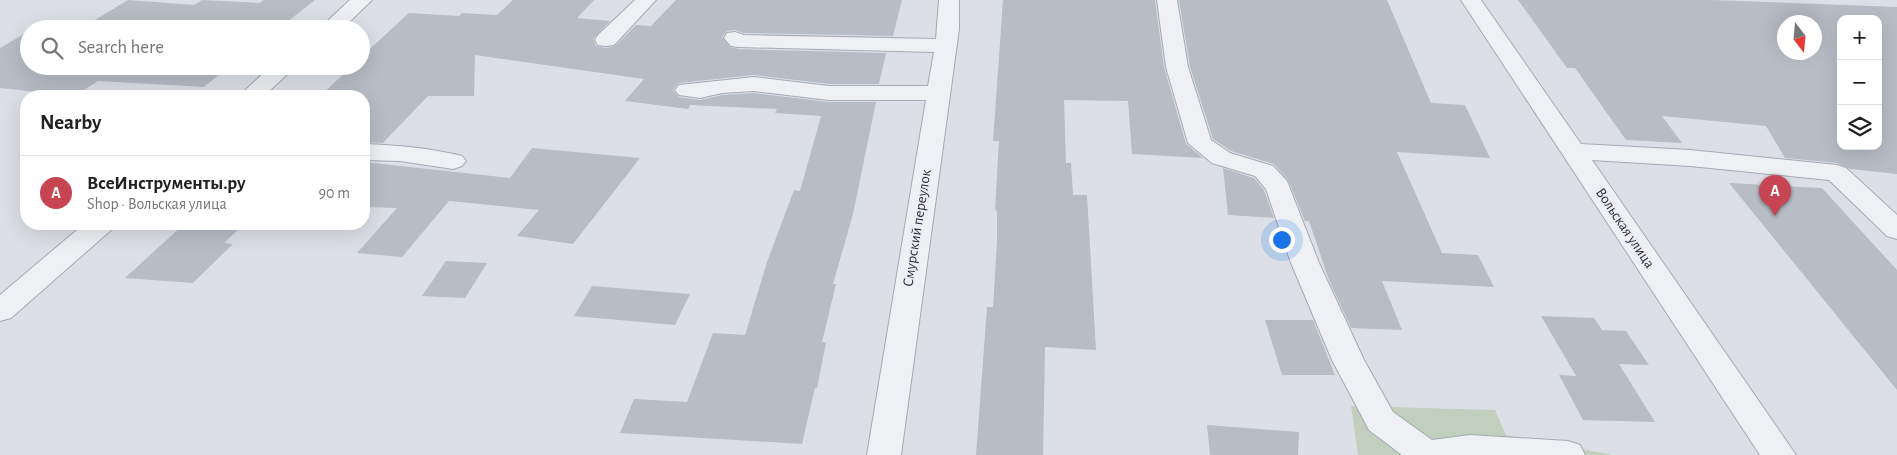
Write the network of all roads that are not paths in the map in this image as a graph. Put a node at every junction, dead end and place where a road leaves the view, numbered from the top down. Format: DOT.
graph roads {
  1 [pos="362,0"];
  2 [pos="646,0"];
  3 [pos="949,0"];
  4 [pos="1167,0"];
  5 [pos="1471,0"];
  6 [pos="339,20"];
  7 [pos="736,38"];
  8 [pos="606,40"];
  9 [pos="945,46"];
  10 [pos="274,75"];
  11 [pos="257,90"];
  12 [pos="686,90"];
  13 [pos="938,93"];
  14 [pos="1572,150"];
  15 [pos="370,152"];
  16 [pos="453,161"];
  17 [pos="94,230"];
  18 [pos="1897,230"];
  19 [pos="0,311"];
  20 [pos="884,455"];
  21 [pos="1427,455"];
  22 [pos="1568,455"];
  23 [pos="1779,455"];
  1 -- 6 [label="street"];
  2 -- 8 [label="street"];
  3 -- 9 [label="street, Смурский переулок"];
  4 -- 21 [label="street"];
  5 -- 14 [label="street, Вольская улица"];
  7 -- 9 [label="street"];
  9 -- 13 [label="street, Смурский переулок"];
  10 -- 11 [label="street"];
  12 -- 13 [label="street"];
  13 -- 20 [label="street, Смурский переулок"];
  14 -- 18 [label="street"];
  14 -- 23 [label="street, Вольская улица"];
  15 -- 16 [label="street"];
  17 -- 19 [label="street"];
  21 -- 22 [label="street"];
}
